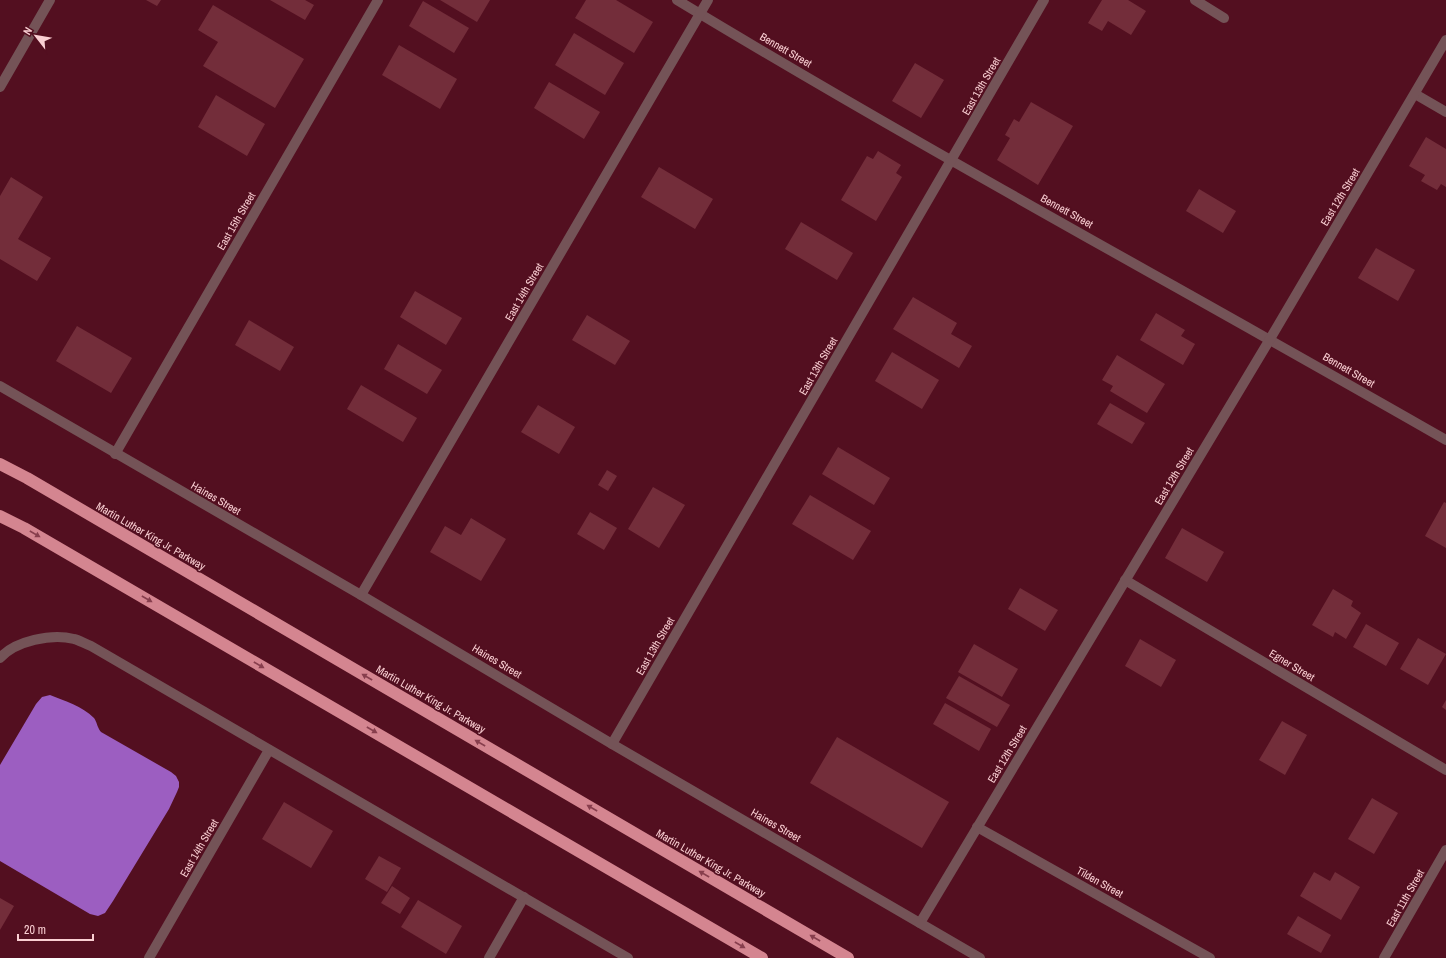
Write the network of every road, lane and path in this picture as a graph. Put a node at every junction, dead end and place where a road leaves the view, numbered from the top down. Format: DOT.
graph roads {
  1 [pos="50,0"];
  2 [pos="378,0"];
  3 [pos="678,0"];
  4 [pos="708,0"];
  5 [pos="1044,0"];
  6 [pos="1195,0"];
  7 [pos="700,14"];
  8 [pos="1224,18"];
  9 [pos="1446,40"];
  10 [pos="0,87"];
  11 [pos="1414,94"];
  12 [pos="1446,112"];
  13 [pos="952,161"];
  14 [pos="1270,339"];
  15 [pos="0,386"];
  16 [pos="1446,440"];
  17 [pos="115,454"];
  18 [pos="0,464"];
  19 [pos="0,516"];
  20 [pos="1125,580"];
  21 [pos="361,596"];
  22 [pos="0,658"];
  23 [pos="612,744"];
  24 [pos="269,750"];
  25 [pos="1446,770"];
  26 [pos="978,827"];
  27 [pos="1446,850"];
  28 [pos="524,897"];
  29 [pos="920,923"];
  30 [pos="149,958"];
  31 [pos="489,958"];
  32 [pos="628,958"];
  33 [pos="762,958"];
  34 [pos="848,958"];
  35 [pos="980,958"];
  36 [pos="1210,958"];
  37 [pos="1384,958"];
  1 -- 10 [label="street"];
  2 -- 17 [label="street, East 15th Street"];
  3 -- 7 [label="street, Bennett Street"];
  4 -- 7 [label="street, East 14th Street"];
  5 -- 13 [label="street, East 13th Street"];
  6 -- 8 [label="street"];
  7 -- 13 [label="street, Bennett Street"];
  7 -- 21 [label="street, East 14th Street"];
  9 -- 11 [label="street, East 12th Street"];
  11 -- 12 [label="street"];
  11 -- 14 [label="street, East 12th Street"];
  13 -- 14 [label="street, Bennett Street"];
  13 -- 23 [label="street, East 13th Street"];
  14 -- 16 [label="street, Bennett Street"];
  14 -- 20 [label="street, East 12th Street"];
  15 -- 17 [label="street, Haines Street"];
  17 -- 21 [label="street, Haines Street"];
  34 -- 18 [label="highway, Martin Luther King Jr. Parkway, one-way"];
  19 -- 33 [label="highway, one-way"];
  20 -- 25 [label="street, Egner Street"];
  20 -- 26 [label="street, East 12th Street"];
  21 -- 23 [label="street, Haines Street"];
  22 -- 24 [label="street"];
  23 -- 29 [label="street, Haines Street"];
  24 -- 28 [label="street"];
  24 -- 30 [label="street, East 14th Street"];
  26 -- 29 [label="street, East 12th Street"];
  26 -- 36 [label="street, Tilden Street"];
  27 -- 37 [label="street, East 11th Street"];
  28 -- 31 [label="street"];
  28 -- 32 [label="street"];
  29 -- 35 [label="street, Haines Street"];
}
